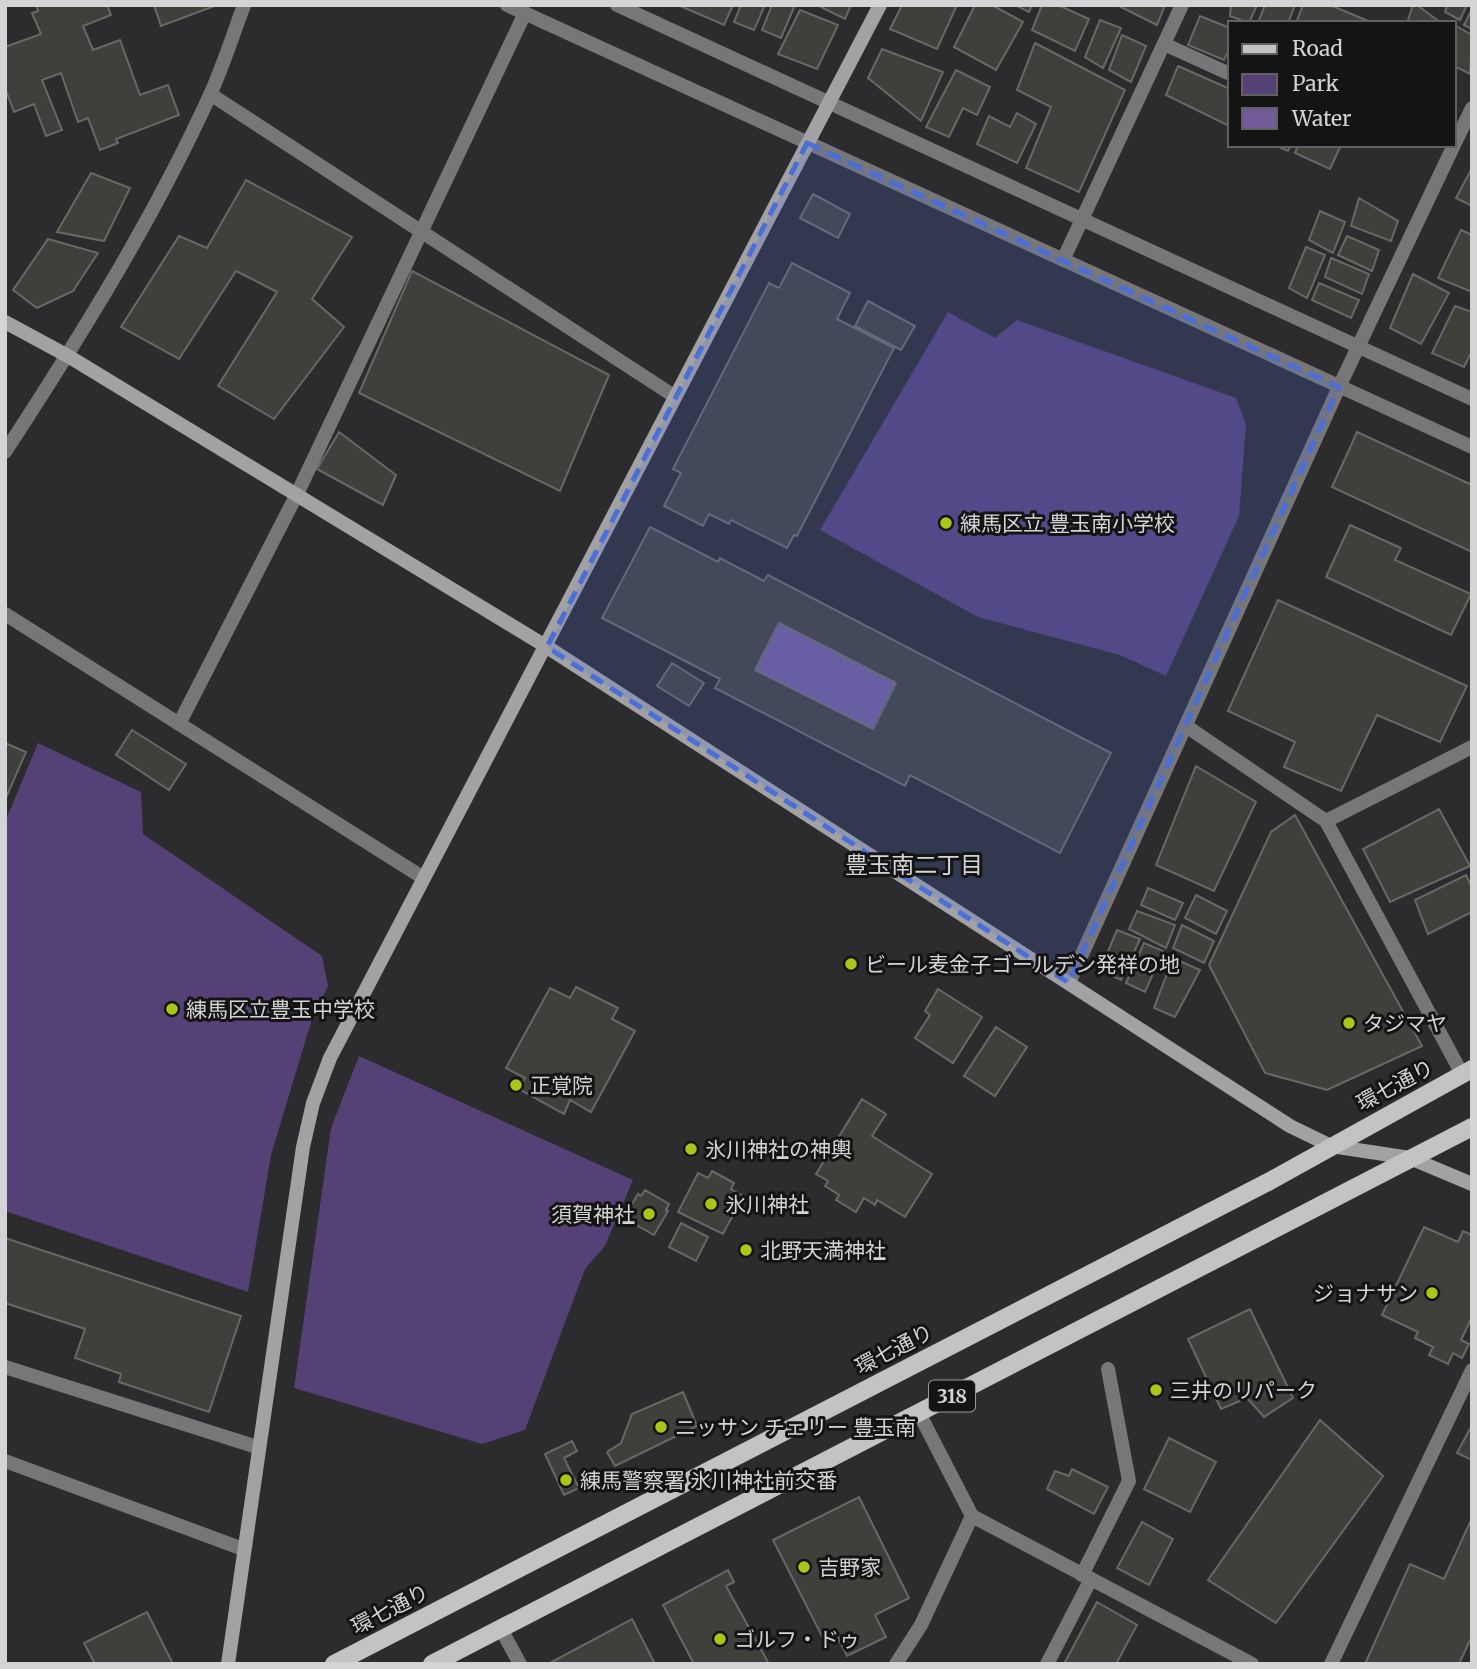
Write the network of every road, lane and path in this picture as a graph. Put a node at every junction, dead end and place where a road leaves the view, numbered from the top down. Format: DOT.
graph roads {
  1 [pos="244,5"];
  2 [pos="508,5"];
  3 [pos="617,5"];
  4 [pos="880,5"];
  5 [pos="1182,5"];
  6 [pos="525,13"];
  7 [pos="1164,44"];
  8 [pos="1228,73"];
  9 [pos="210,94"];
  10 [pos="829,103"];
  11 [pos="1472,108"];
  12 [pos="1456,141"];
  13 [pos="807,144"];
  14 [pos="1453,147"];
  15 [pos="1083,220"];
  16 [pos="421,232"];
  17 [pos="1063,260"];
  18 [pos="5,322"];
  19 [pos="1359,347"];
  20 [pos="68,356"];
  21 [pos="1339,387"];
  22 [pos="674,396"];
  23 [pos="1472,399"];
  24 [pos="1472,447"];
  25 [pos="5,452"];
  26 [pos="298,494"];
  27 [pos="5,614"];
  28 [pos="547,647"];
  29 [pos="179,724"];
  30 [pos="1185,726"];
  31 [pos="1472,747"];
  32 [pos="1326,821"];
  33 [pos="422,877"];
  34 [pos="1069,983"];
  35 [pos="1467,1072"];
  36 [pos="1472,1127"];
  37 [pos="1331,1146"];
  38 [pos="1410,1158"];
  39 [pos="1472,1184"];
  40 [pos="5,1367"];
  41 [pos="1108,1369"];
  42 [pos="1472,1370"];
  43 [pos="919,1413"];
  44 [pos="257,1447"];
  45 [pos="5,1461"];
  46 [pos="972,1516"];
  47 [pos="243,1549"];
  48 [pos="1087,1577"];
  49 [pos="501,1629"];
  50 [pos="228,1664"];
  51 [pos="334,1664"];
  52 [pos="432,1664"];
  53 [pos="520,1664"];
  54 [pos="896,1664"];
  55 [pos="1047,1664"];
  56 [pos="1252,1664"];
  57 [pos="1331,1664"];
  1 -- 9 [label="street"];
  2 -- 6 [label="street"];
  3 -- 10 [label="street"];
  4 -- 10 [label="street"];
  5 -- 7 [label="street"];
  6 -- 13 [label="street"];
  6 -- 16 [label="street"];
  7 -- 8 [label="street"];
  7 -- 15 [label="street"];
  9 -- 16 [label="street"];
  9 -- 20 [label="street"];
  10 -- 13 [label="street"];
  10 -- 15 [label="street"];
  11 -- 12 [label="street"];
  13 -- 17 [label="street"];
  13 -- 22 [label="street"];
  14 -- 19 [label="street"];
  15 -- 17 [label="street"];
  15 -- 19 [label="street"];
  16 -- 22 [label="street"];
  16 -- 26 [label="street"];
  17 -- 21 [label="street"];
  18 -- 20 [label="street"];
  19 -- 21 [label="street"];
  19 -- 23 [label="street"];
  20 -- 25 [label="street"];
  20 -- 26 [label="street"];
  21 -- 24 [label="street"];
  21 -- 30 [label="street"];
  22 -- 28 [label="street"];
  26 -- 28 [label="street"];
  26 -- 29 [label="street"];
  27 -- 29 [label="street"];
  28 -- 33 [label="street"];
  28 -- 34 [label="street"];
  29 -- 33 [label="street"];
  30 -- 32 [label="street"];
  30 -- 34 [label="street"];
  31 -- 32 [label="street"];
  32 -- 35 [label="street"];
  33 -- 44 [label="street"];
  34 -- 37 [label="street"];
  35 -- 37 [label="main road, 環七通り / 318"];
  36 -- 38 [label="main road, 318"];
  37 -- 38 [label="street"];
  37 -- 51 [label="main road, 環七通り / 318"];
  38 -- 39 [label="street"];
  38 -- 43 [label="main road, 318"];
  40 -- 44 [label="street"];
  41 -- 48 [label="street"];
  42 -- 57 [label="street"];
  43 -- 46 [label="street"];
  43 -- 49 [label="main road, 318"];
  44 -- 47 [label="street"];
  45 -- 47 [label="street"];
  46 -- 48 [label="street"];
  46 -- 54 [label="street"];
  47 -- 50 [label="street"];
  48 -- 55 [label="street"];
  48 -- 56 [label="street"];
  49 -- 52 [label="main road, 318"];
  49 -- 53 [label="street"];
}
